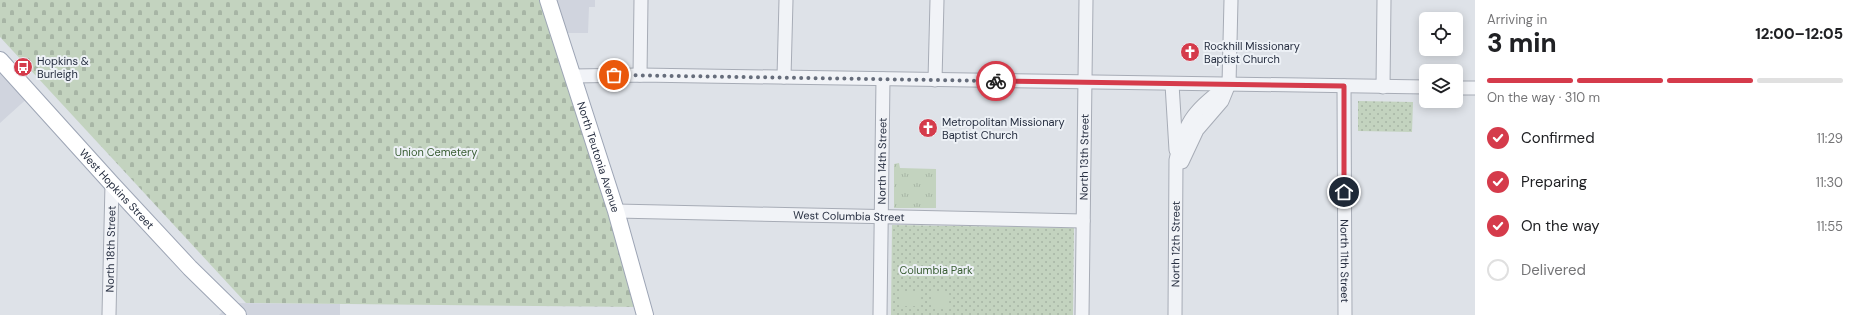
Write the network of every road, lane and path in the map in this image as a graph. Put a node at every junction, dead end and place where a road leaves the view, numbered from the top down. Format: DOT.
graph roads {
  1 [pos="548,0"];
  2 [pos="641,0"];
  3 [pos="786,0"];
  4 [pos="937,0"];
  5 [pos="1086,0"];
  6 [pos="1231,0"];
  7 [pos="1384,0"];
  8 [pos="0,60"];
  9 [pos="640,75"];
  10 [pos="573,76"];
  11 [pos="784,77"];
  12 [pos="883,79"];
  13 [pos="935,80"];
  14 [pos="1084,83"];
  15 [pos="1172,84"];
  16 [pos="1229,84"];
  17 [pos="1344,86"];
  18 [pos="1383,87"];
  19 [pos="1419,87"];
  20 [pos="1463,88"];
  21 [pos="1475,88"];
  22 [pos="1177,166"];
  23 [pos="112,184"];
  24 [pos="616,212"];
  25 [pos="881,218"];
  26 [pos="1082,221"];
  27 [pos="108,315"];
  28 [pos="238,315"];
  29 [pos="645,315"];
  30 [pos="880,315"];
  31 [pos="1082,315"];
  32 [pos="1175,315"];
  33 [pos="1345,315"];
  1 -- 10 [label="main road, North Teutonia Avenue"];
  2 -- 9 [label="street"];
  3 -- 11 [label="street"];
  4 -- 13 [label="street"];
  5 -- 14 [label="street, North 13th Street"];
  6 -- 16 [label="street, North 12th Street"];
  7 -- 18 [label="street"];
  8 -- 23 [label="main road, West Hopkins Street"];
  9 -- 10 [label="street"];
  9 -- 11 [label="street"];
  10 -- 24 [label="main road, North Teutonia Avenue"];
  11 -- 12 [label="street"];
  12 -- 13 [label="street"];
  12 -- 25 [label="street, North 14th Street"];
  13 -- 14 [label="street"];
  14 -- 15 [label="street"];
  14 -- 26 [label="street, North 13th Street"];
  15 -- 16 [label="street"];
  15 -- 22 [label="street"];
  16 -- 17 [label="street"];
  16 -- 22 [label="street, North 12th Street"];
  17 -- 18 [label="street"];
  17 -- 33 [label="street, North 11th Street"];
  18 -- 19 [label="street"];
  20 -- 21 [label="street"];
  22 -- 32 [label="street, North 12th Street"];
  23 -- 27 [label="street, North 18th Street"];
  23 -- 28 [label="main road, West Hopkins Street"];
  24 -- 25 [label="street, West Columbia Street"];
  24 -- 29 [label="main road, North Teutonia Avenue"];
  25 -- 26 [label="street, West Columbia Street"];
  25 -- 30 [label="street, North 14th Street"];
  26 -- 31 [label="street, North 13th Street"];
}
